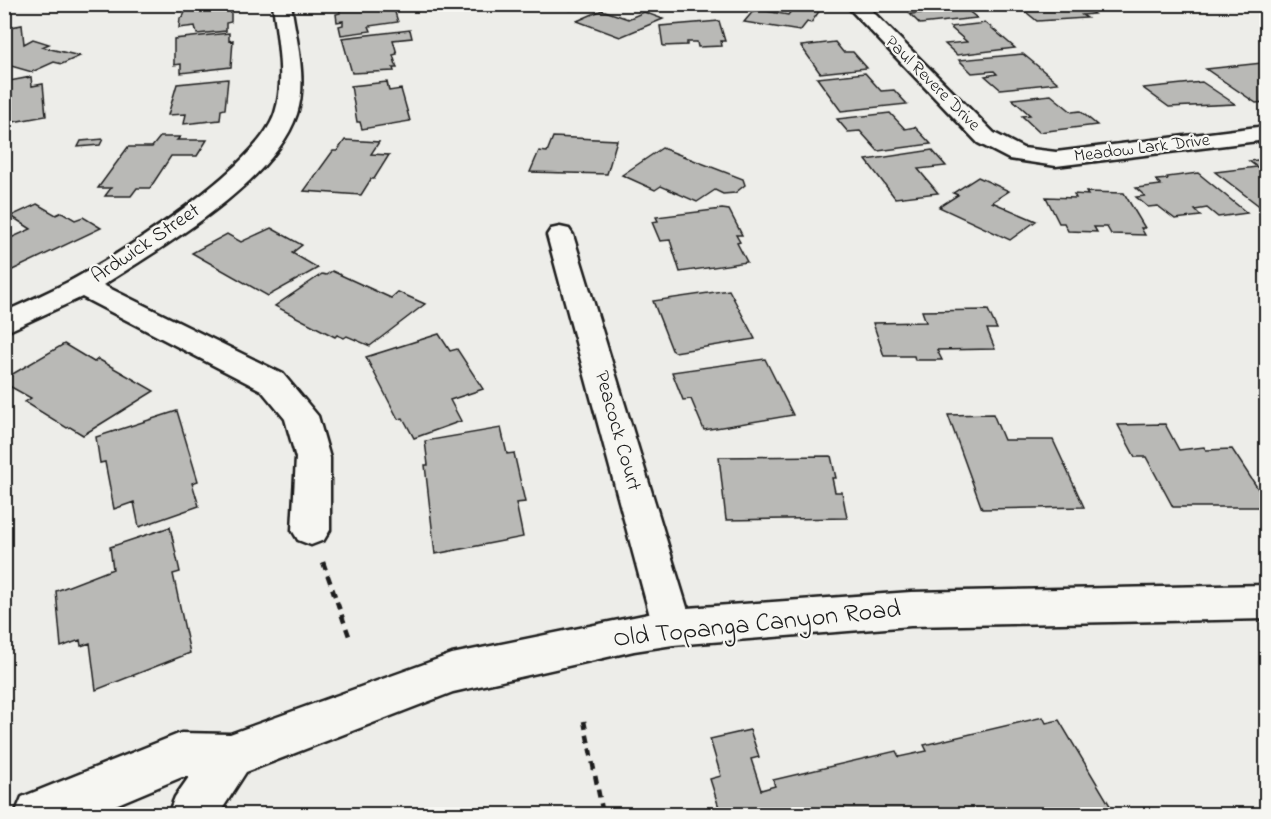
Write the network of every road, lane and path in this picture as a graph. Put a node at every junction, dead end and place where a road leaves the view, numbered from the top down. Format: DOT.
graph roads {
  1 [pos="282,4"];
  2 [pos="854,4"];
  3 [pos="1266,133"];
  4 [pos="1017,154"];
  5 [pos="560,235"];
  6 [pos="82,286"];
  7 [pos="4,324"];
  8 [pos="311,530"];
  9 [pos="1266,602"];
  10 [pos="673,627"];
  11 [pos="349,636"];
  12 [pos="584,721"];
  13 [pos="230,756"];
  14 [pos="39,814"];
  15 [pos="192,814"];
  16 [pos="603,814"];
  1 -- 6 [label="street, Ardwick Street"];
  2 -- 4 [label="street, Paul Revere Drive"];
  3 -- 4 [label="street, Meadow Lark Drive"];
  5 -- 10 [label="street, Peacock Court"];
  6 -- 7 [label="street"];
  6 -- 8 [label="street, Ardwick Street"];
  8 -- 11 [label="path"];
  9 -- 10 [label="street, Old Topanga Canyon Road"];
  10 -- 13 [label="street, Old Topanga Canyon Road"];
  12 -- 16 [label="path"];
  13 -- 14 [label="street"];
  13 -- 15 [label="street"];
}
